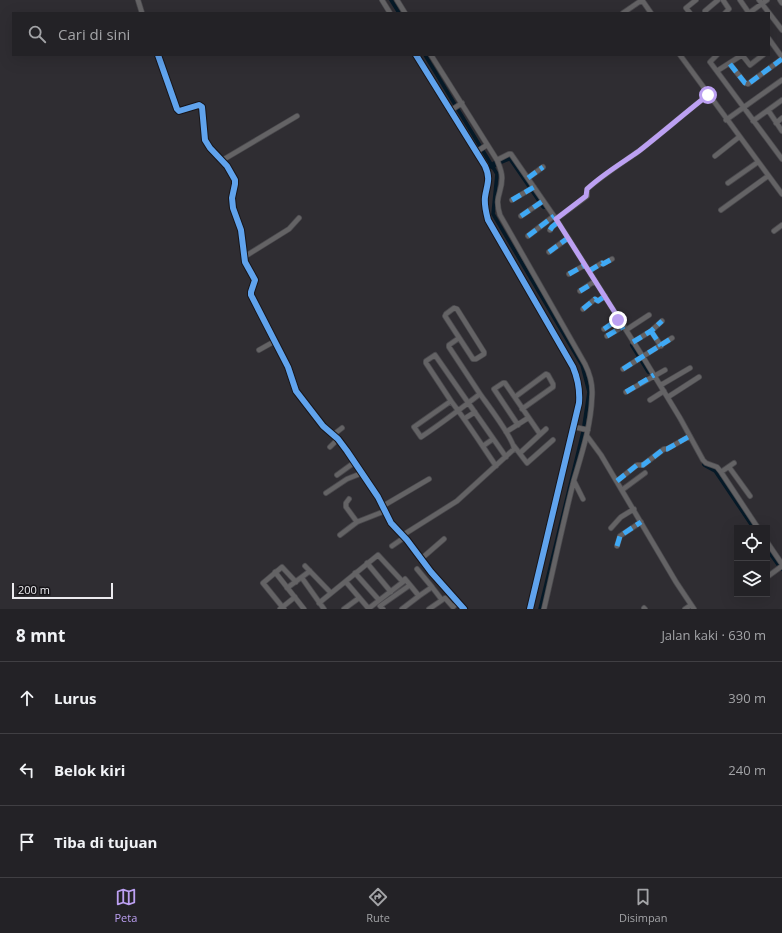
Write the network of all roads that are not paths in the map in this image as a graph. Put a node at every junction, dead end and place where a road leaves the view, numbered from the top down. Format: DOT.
graph roads {
  1 [pos="138,0"];
  2 [pos="382,0"];
  3 [pos="397,0"];
  4 [pos="642,0"];
  5 [pos="696,0"];
  6 [pos="718,0"];
  7 [pos="723,0"];
  8 [pos="740,0"];
  9 [pos="767,0"];
  10 [pos="780,0"];
  11 [pos="761,2"];
  12 [pos="782,3"];
  13 [pos="688,11"];
  14 [pos="142,12"];
  15 [pos="389,12"];
  16 [pos="404,12"];
  17 [pos="624,12"];
  18 [pos="650,12"];
  19 [pos="706,12"];
  20 [pos="726,12"];
  21 [pos="748,12"];
  22 [pos="750,12"];
  23 [pos="767,12"];
  24 [pos="770,16"];
  25 [pos="782,30"];
  26 [pos="770,40"];
  27 [pos="158,56"];
  28 [pos="417,56"];
  29 [pos="432,56"];
  30 [pos="681,56"];
  31 [pos="716,56"];
  32 [pos="741,56"];
  33 [pos="743,56"];
  34 [pos="762,56"];
  35 [pos="782,58"];
  36 [pos="730,64"];
  37 [pos="717,71"];
  38 [pos="782,80"];
  39 [pos="708,95"];
  40 [pos="782,100"];
  41 [pos="461,104"];
  42 [pos="744,107"];
  43 [pos="451,110"];
  44 [pos="768,110"];
  45 [pos="297,116"];
  46 [pos="782,118"];
  47 [pos="726,120"];
  48 [pos="753,121"];
  49 [pos="776,123"];
  50 [pos="782,131"];
  51 [pos="739,137"];
  52 [pos="486,146"];
  53 [pos="478,151"];
  54 [pos="715,156"];
  55 [pos="782,159"];
  56 [pos="497,160"];
  57 [pos="222,162"];
  58 [pos="758,162"];
  59 [pos="543,167"];
  60 [pos="768,176"];
  61 [pos="528,178"];
  62 [pos="728,183"];
  63 [pos="533,188"];
  64 [pos="780,188"];
  65 [pos="782,194"];
  66 [pos="512,200"];
  67 [pos="542,202"];
  68 [pos="721,210"];
  69 [pos="521,216"];
  70 [pos="299,218"];
  71 [pos="555,220"];
  72 [pos="782,225"];
  73 [pos="550,230"];
  74 [pos="774,231"];
  75 [pos="528,236"];
  76 [pos="567,239"];
  77 [pos="550,252"];
  78 [pos="244,257"];
  79 [pos="612,259"];
  80 [pos="584,266"];
  81 [pos="589,271"];
  82 [pos="569,274"];
  83 [pos="594,281"];
  84 [pos="580,291"];
  85 [pos="604,297"];
  86 [pos="582,309"];
  87 [pos="649,315"];
  88 [pos="618,320"];
  89 [pos="662,321"];
  90 [pos="623,328"];
  91 [pos="604,329"];
  92 [pos="651,331"];
  93 [pos="607,336"];
  94 [pos="459,338"];
  95 [pos="672,338"];
  96 [pos="275,341"];
  97 [pos="633,342"];
  98 [pos="661,346"];
  99 [pos="259,350"];
  100 [pos="642,358"];
  101 [pos="690,368"];
  102 [pos="622,369"];
  103 [pos="665,370"];
  104 [pos="653,376"];
  105 [pos="699,377"];
  106 [pos="661,385"];
  107 [pos="626,392"];
  108 [pos="663,392"];
  109 [pos="480,394"];
  110 [pos="515,397"];
  111 [pos="668,397"];
  112 [pos="650,400"];
  113 [pos="451,401"];
  114 [pos="468,403"];
  115 [pos="522,409"];
  116 [pos="458,410"];
  117 [pos="474,412"];
  118 [pos="528,418"];
  119 [pos="464,419"];
  120 [pos="518,425"];
  121 [pos="576,427"];
  122 [pos="342,428"];
  123 [pos="546,429"];
  124 [pos="587,430"];
  125 [pos="506,432"];
  126 [pos="540,434"];
  127 [pos="333,435"];
  128 [pos="587,436"];
  129 [pos="688,437"];
  130 [pos="338,439"];
  131 [pos="493,439"];
  132 [pos="553,440"];
  133 [pos="483,446"];
  134 [pos="514,446"];
  135 [pos="330,447"];
  136 [pos="520,453"];
  137 [pos="506,457"];
  138 [pos="355,462"];
  139 [pos="734,462"];
  140 [pos="496,466"];
  141 [pos="729,467"];
  142 [pos="721,472"];
  143 [pos="362,473"];
  144 [pos="645,473"];
  145 [pos="337,475"];
  146 [pos="429,478"];
  147 [pos="574,481"];
  148 [pos="617,481"];
  149 [pos="622,490"];
  150 [pos="326,492"];
  151 [pos="750,496"];
  152 [pos="349,499"];
  153 [pos="583,499"];
  154 [pos="384,509"];
  155 [pos="634,509"];
  156 [pos="357,522"];
  157 [pos="641,522"];
  158 [pos="756,525"];
  159 [pos="611,528"];
  160 [pos="340,534"];
  161 [pos="404,536"];
  162 [pos="444,539"];
  163 [pos="392,546"];
  164 [pos="617,546"];
  165 [pos="770,547"];
  166 [pos="421,559"];
  167 [pos="367,564"];
  168 [pos="305,566"];
  169 [pos="781,566"];
  170 [pos="417,569"];
  171 [pos="310,571"];
  172 [pos="275,572"];
  173 [pos="355,573"];
  174 [pos="770,575"];
  175 [pos="302,578"];
  176 [pos="405,579"];
  177 [pos="296,582"];
  178 [pos="346,582"];
  179 [pos="410,585"];
  180 [pos="432,587"];
  181 [pos="287,588"];
  182 [pos="391,592"];
  183 [pos="331,593"];
  184 [pos="419,596"];
  185 [pos="295,597"];
  186 [pos="359,598"];
  187 [pos="379,600"];
  188 [pos="442,600"];
  189 [pos="458,602"];
  190 [pos="319,603"];
  191 [pos="693,607"];
  192 [pos="282,608"];
  193 [pos="453,608"];
  194 [pos="304,609"];
  195 [pos="324,609"];
  196 [pos="344,609"];
  197 [pos="369,609"];
  198 [pos="383,609"];
  199 [pos="402,609"];
  200 [pos="429,609"];
  201 [pos="464,609"];
  202 [pos="530,609"];
  203 [pos="544,609"];
  204 [pos="685,609"];
  1 -- 14 [label="street"];
  2 -- 15 [label="street"];
  3 -- 16 [label="street"];
  4 -- 17 [label="street"];
  4 -- 18 [label="street"];
  5 -- 13 [label="street"];
  6 -- 19 [label="street"];
  7 -- 20 [label="street"];
  8 -- 21 [label="street"];
  9 -- 11 [label="street"];
  10 -- 12 [label="street"];
  11 -- 22 [label="street"];
  11 -- 23 [label="street"];
  24 -- 25 [label="street"];
  26 -- 35 [label="street"];
  27 -- 57 [label="street"];
  28 -- 43 [label="street"];
  29 -- 41 [label="street"];
  30 -- 39 [label="street"];
  31 -- 37 [label="street"];
  32 -- 36 [label="street"];
  33 -- 34 [label="street"];
  35 -- 36 [label="street"];
  36 -- 37 [label="street"];
  37 -- 42 [label="street"];
  38 -- 42 [label="street"];
  39 -- 47 [label="street"];
  39 -- 71 [label="street"];
  40 -- 44 [label="street"];
  41 -- 43 [label="street"];
  41 -- 52 [label="street"];
  42 -- 47 [label="street"];
  42 -- 48 [label="street"];
  43 -- 53 [label="street"];
  44 -- 48 [label="street"];
  44 -- 49 [label="street"];
  45 -- 57 [label="street"];
  46 -- 49 [label="street"];
  47 -- 51 [label="street"];
  48 -- 55 [label="street"];
  49 -- 50 [label="street"];
  51 -- 54 [label="street"];
  51 -- 58 [label="street"];
  52 -- 53 [label="street"];
  52 -- 56 [label="street"];
  53 -- 121 [label="street"];
  56 -- 61 [label="street"];
  56 -- 124 [label="street"];
  57 -- 78 [label="street"];
  58 -- 60 [label="street"];
  58 -- 62 [label="street"];
  59 -- 61 [label="street"];
  60 -- 64 [label="street"];
  60 -- 68 [label="street"];
  61 -- 63 [label="street"];
  63 -- 66 [label="street"];
  63 -- 67 [label="street"];
  64 -- 65 [label="street"];
  67 -- 69 [label="street"];
  67 -- 71 [label="street"];
  70 -- 78 [label="street"];
  71 -- 73 [label="street"];
  71 -- 75 [label="street"];
  71 -- 76 [label="street"];
  72 -- 74 [label="street"];
  76 -- 77 [label="street"];
  76 -- 80 [label="street"];
  78 -- 96 [label="street"];
  79 -- 81 [label="street"];
  80 -- 81 [label="street"];
  80 -- 82 [label="street"];
  81 -- 83 [label="street"];
  83 -- 84 [label="street"];
  83 -- 85 [label="street"];
  85 -- 86 [label="street"];
  85 -- 88 [label="street"];
  87 -- 90 [label="street"];
  88 -- 90 [label="street"];
  88 -- 91 [label="street"];
  89 -- 92 [label="street"];
  90 -- 93 [label="street"];
  90 -- 97 [label="street"];
  92 -- 97 [label="street"];
  92 -- 98 [label="street"];
  94 -- 94 [label="street"];
  94 -- 109 [label="street"];
  95 -- 98 [label="street"];
  96 -- 99 [label="street"];
  96 -- 127 [label="street"];
  97 -- 100 [label="street"];
  98 -- 100 [label="street"];
  100 -- 102 [label="street"];
  100 -- 104 [label="street"];
  101 -- 106 [label="street"];
  103 -- 104 [label="street"];
  104 -- 106 [label="street"];
  104 -- 107 [label="street"];
  105 -- 111 [label="street"];
  106 -- 108 [label="street"];
  108 -- 111 [label="street"];
  108 -- 112 [label="street"];
  109 -- 114 [label="street"];
  109 -- 125 [label="street"];
  110 -- 115 [label="street"];
  110 -- 115 [label="street"];
  110 -- 120 [label="street"];
  111 -- 129 [label="street"];
  113 -- 114 [label="street"];
  113 -- 116 [label="street"];
  113 -- 116 [label="street"];
  114 -- 116 [label="street"];
  114 -- 117 [label="street"];
  115 -- 118 [label="street"];
  116 -- 119 [label="street"];
  117 -- 119 [label="street"];
  117 -- 131 [label="street"];
  118 -- 120 [label="street"];
  118 -- 126 [label="street"];
  119 -- 133 [label="street"];
  120 -- 125 [label="street"];
  121 -- 124 [label="street"];
  121 -- 202 [label="street"];
  122 -- 127 [label="street"];
  123 -- 126 [label="street"];
  124 -- 128 [label="street"];
  125 -- 134 [label="street"];
  126 -- 136 [label="street"];
  127 -- 130 [label="street"];
  128 -- 147 [label="street"];
  128 -- 148 [label="street"];
  129 -- 142 [label="street"];
  129 -- 148 [label="street"];
  130 -- 135 [label="street"];
  130 -- 138 [label="street"];
  131 -- 133 [label="street"];
  131 -- 137 [label="street"];
  132 -- 136 [label="street"];
  133 -- 140 [label="street"];
  134 -- 136 [label="street"];
  134 -- 137 [label="street"];
  137 -- 140 [label="street"];
  138 -- 143 [label="street"];
  138 -- 145 [label="street"];
  139 -- 141 [label="street"];
  140 -- 161 [label="street"];
  141 -- 142 [label="street"];
  141 -- 151 [label="street"];
  142 -- 158 [label="street"];
  143 -- 150 [label="street"];
  143 -- 154 [label="street"];
  144 -- 149 [label="street"];
  146 -- 154 [label="street"];
  147 -- 153 [label="street"];
  147 -- 203 [label="street"];
  148 -- 149 [label="street"];
  149 -- 155 [label="street"];
  152 -- 156 [label="street"];
  154 -- 156 [label="street"];
  154 -- 161 [label="street"];
  155 -- 157 [label="street"];
  155 -- 159 [label="street"];
  156 -- 160 [label="street"];
  157 -- 164 [label="street"];
  157 -- 191 [label="street"];
  161 -- 163 [label="street"];
  161 -- 166 [label="street"];
  162 -- 166 [label="street"];
  165 -- 169 [label="street"];
  166 -- 189 [label="street"];
  167 -- 173 [label="street"];
  167 -- 182 [label="street"];
  167 -- 182 [label="street"];
  168 -- 171 [label="street"];
  169 -- 174 [label="street"];
  170 -- 180 [label="street"];
  171 -- 175 [label="street"];
  171 -- 183 [label="street"];
  172 -- 177 [label="street"];
  172 -- 181 [label="street"];
  172 -- 192 [label="street"];
  173 -- 178 [label="street"];
  173 -- 187 [label="street"];
  175 -- 177 [label="street"];
  175 -- 190 [label="street"];
  176 -- 179 [label="street"];
  177 -- 181 [label="street"];
  178 -- 183 [label="street"];
  178 -- 186 [label="street"];
  179 -- 184 [label="street"];
  179 -- 198 [label="street"];
  180 -- 184 [label="street"];
  180 -- 188 [label="street"];
  181 -- 185 [label="street"];
  182 -- 187 [label="street"];
  183 -- 190 [label="street"];
  184 -- 199 [label="street"];
  185 -- 192 [label="street"];
  185 -- 194 [label="street"];
  186 -- 196 [label="street"];
  186 -- 197 [label="street"];
  187 -- 197 [label="street"];
  188 -- 193 [label="street"];
  188 -- 200 [label="street"];
  189 -- 193 [label="street"];
  189 -- 201 [label="street"];
  190 -- 195 [label="street"];
  191 -- 204 [label="street"];
}
